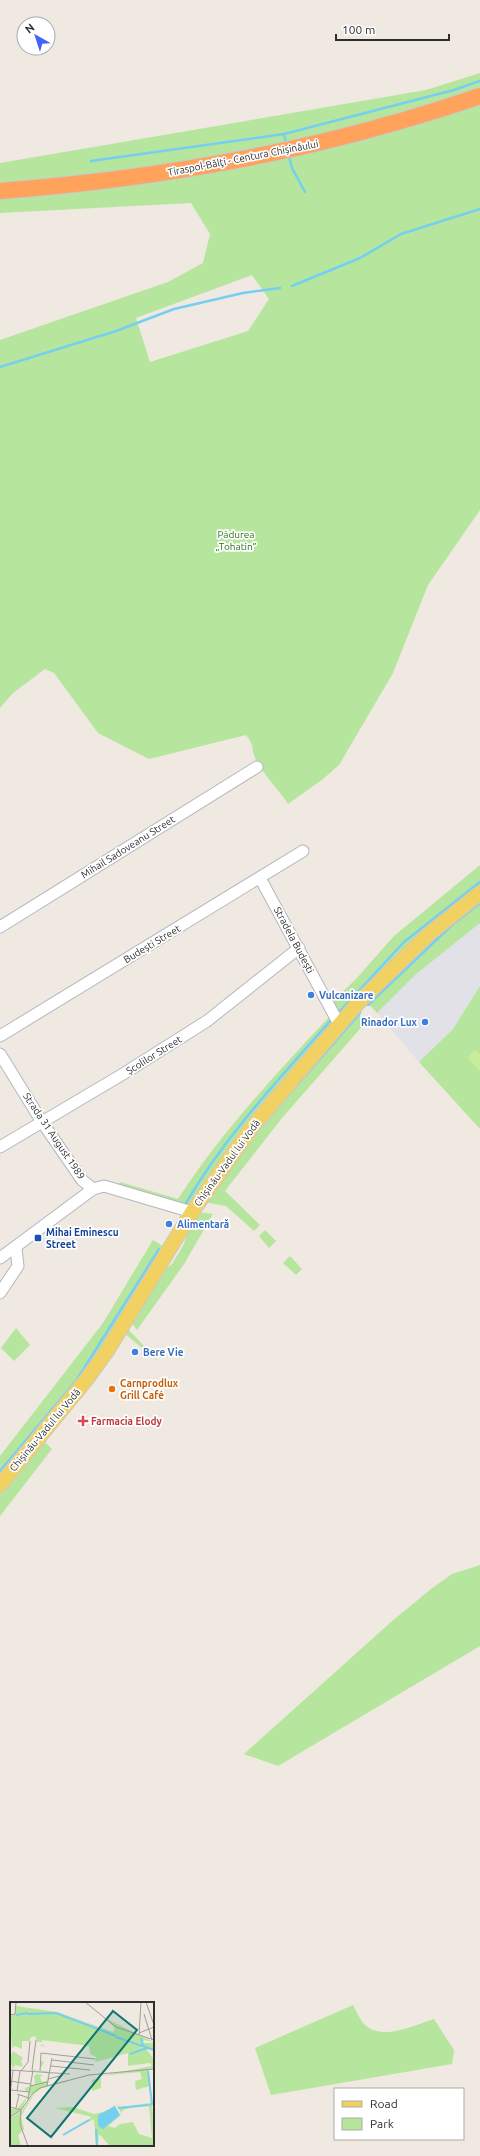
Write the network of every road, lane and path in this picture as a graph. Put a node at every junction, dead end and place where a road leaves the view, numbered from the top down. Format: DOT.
graph roads {
  1 [pos="480,96"];
  2 [pos="0,191"];
  3 [pos="257,767"];
  4 [pos="303,851"];
  5 [pos="260,878"];
  6 [pos="480,893"];
  7 [pos="0,927"];
  8 [pos="298,948"];
  9 [pos="339,1024"];
  10 [pos="0,1036"];
  11 [pos="0,1054"];
  12 [pos="42,1122"];
  13 [pos="0,1147"];
  14 [pos="93,1189"];
  15 [pos="192,1212"];
  16 [pos="16,1248"];
  17 [pos="0,1258"];
  18 [pos="0,1293"];
  19 [pos="0,1485"];
  1 -- 2 [label="highway, Tiraspol-Bălţi - Centura Chișinăului"];
  3 -- 7 [label="street, Mihail Sadoveanu Street"];
  4 -- 5 [label="street, Budești Street"];
  5 -- 8 [label="street, Stradela Budești"];
  5 -- 10 [label="street, Budești Street"];
  6 -- 9 [label="main road, Chișinău-Vadul lui Vodă"];
  8 -- 9 [label="street, Stradela Budești"];
  8 -- 12 [label="street, Școlilor Street"];
  9 -- 15 [label="main road, Chișinău-Vadul lui Vodă"];
  11 -- 12 [label="street, Strada 31 August 1989"];
  12 -- 13 [label="street, Școlilor Street"];
  12 -- 14 [label="street, Strada 31 August 1989"];
  14 -- 15 [label="street"];
  14 -- 16 [label="street"];
  15 -- 19 [label="main road, Chișinău-Vadul lui Vodă"];
  16 -- 17 [label="street"];
  16 -- 18 [label="street"];
}
